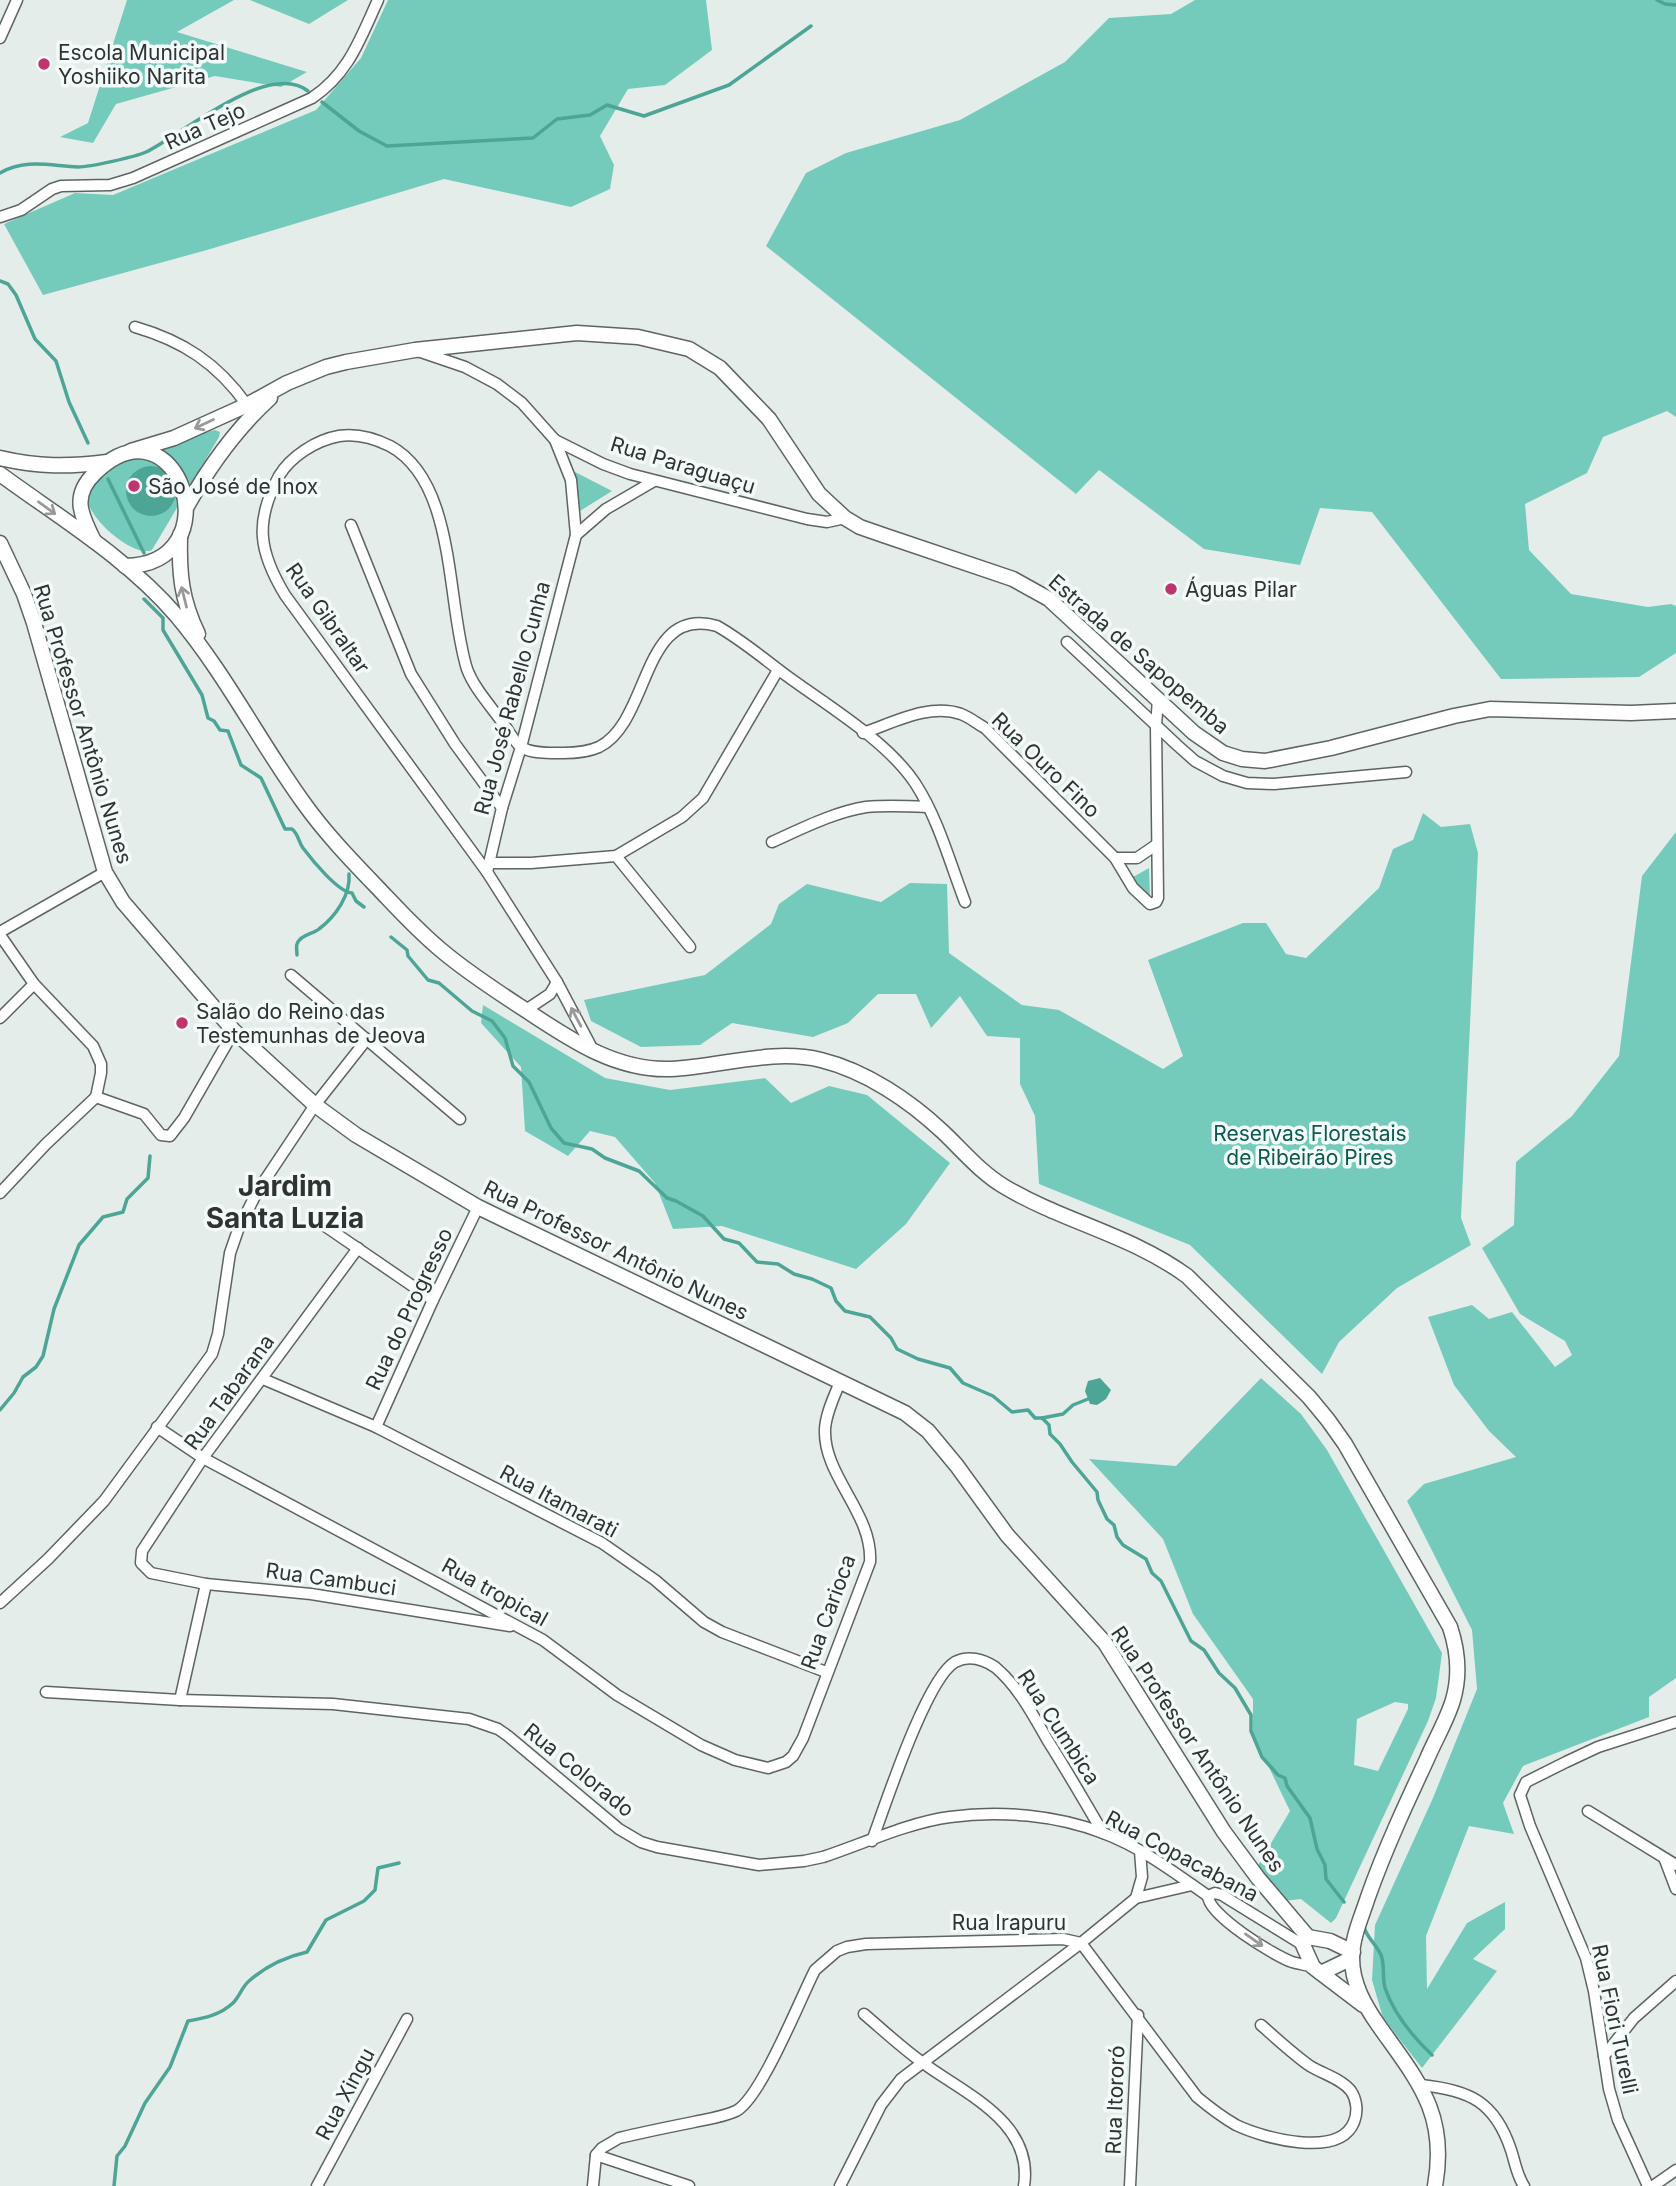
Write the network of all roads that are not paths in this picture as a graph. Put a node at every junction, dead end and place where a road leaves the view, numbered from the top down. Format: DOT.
graph roads {
  1 [pos="18,0"];
  2 [pos="378,0"];
  3 [pos="0,38"];
  4 [pos="0,217"];
  5 [pos="135,327"];
  6 [pos="415,350"];
  7 [pos="287,383"];
  8 [pos="247,405"];
  9 [pos="555,440"];
  10 [pos="131,452"];
  11 [pos="0,458"];
  12 [pos="107,461"];
  13 [pos="0,474"];
  14 [pos="654,481"];
  15 [pos="187,506"];
  16 [pos="845,518"];
  17 [pos="351,524"];
  18 [pos="180,535"];
  19 [pos="576,535"];
  20 [pos="95,542"];
  21 [pos="0,543"];
  22 [pos="125,566"];
  23 [pos="1067,642"];
  24 [pos="207,654"];
  25 [pos="778,670"];
  26 [pos="1158,700"];
  27 [pos="1676,711"];
  28 [pos="1156,725"];
  29 [pos="863,733"];
  30 [pos="522,747"];
  31 [pos="1406,772"];
  32 [pos="927,807"];
  33 [pos="502,808"];
  34 [pos="772,842"];
  35 [pos="1156,845"];
  36 [pos="615,856"];
  37 [pos="1115,858"];
  38 [pos="488,867"];
  39 [pos="105,872"];
  40 [pos="965,902"];
  41 [pos="0,933"];
  42 [pos="690,947"];
  43 [pos="291,975"];
  44 [pos="557,982"];
  45 [pos="34,984"];
  46 [pos="526,1010"];
  47 [pos="0,1018"];
  48 [pos="234,1031"];
  49 [pos="367,1039"];
  50 [pos="595,1053"];
  51 [pos="96,1097"];
  52 [pos="315,1105"];
  53 [pos="460,1119"];
  54 [pos="0,1193"];
  55 [pos="478,1207"];
  56 [pos="322,1224"];
  57 [pos="358,1248"];
  58 [pos="433,1300"];
  59 [pos="263,1379"];
  60 [pos="840,1382"];
  61 [pos="157,1427"];
  62 [pos="376,1427"];
  63 [pos="203,1458"];
  64 [pos="141,1563"];
  65 [pos="206,1584"];
  66 [pos="0,1603"];
  67 [pos="520,1628"];
  68 [pos="826,1672"];
  69 [pos="46,1692"];
  70 [pos="180,1700"];
  71 [pos="1676,1722"];
  72 [pos="803,1738"];
  73 [pos="1588,1811"];
  74 [pos="1103,1833"];
  75 [pos="872,1841"];
  76 [pos="1140,1851"];
  77 [pos="1665,1860"];
  78 [pos="1676,1865"];
  79 [pos="1192,1885"];
  80 [pos="1676,1889"];
  81 [pos="1208,1896"];
  82 [pos="1136,1898"];
  83 [pos="1361,1917"];
  84 [pos="1306,1941"];
  85 [pos="1330,1941"];
  86 [pos="1082,1943"];
  87 [pos="1352,1955"];
  88 [pos="1317,1970"];
  89 [pos="1676,1981"];
  90 [pos="1366,2008"];
  91 [pos="864,2014"];
  92 [pos="1138,2015"];
  93 [pos="407,2019"];
  94 [pos="1261,2025"];
  95 [pos="1604,2056"];
  96 [pos="922,2063"];
  97 [pos="1421,2085"];
  98 [pos="596,2155"];
  99 [pos="1676,2170"];
  100 [pos="1436,2180"];
  101 [pos="1522,2184"];
  102 [pos="317,2186"];
  103 [pos="593,2186"];
  104 [pos="689,2186"];
  105 [pos="840,2186"];
  106 [pos="1024,2186"];
  107 [pos="1130,2186"];
  108 [pos="1427,2186"];
  109 [pos="1650,2186"];
  1 -- 3 [label="street"];
  2 -- 4 [label="street, Rua Tejo"];
  5 -- 8 [label="street"];
  6 -- 7 [label="main road, Estrada de Sapopemba"];
  6 -- 9 [label="street, Rua Paraguaçu"];
  6 -- 16 [label="main road, Estrada de Sapopemba"];
  7 -- 8 [label="main road, Estrada de Sapopemba"];
  7 -- 15 [label="main road"];
  8 -- 10 [label="main road, Estrada de Sapopemba, one-way"];
  9 -- 14 [label="street, Rua Paraguaçu"];
  9 -- 19 [label="street, Rua José Rabello Cunha"];
  10 -- 12 [label="main road"];
  10 -- 15 [label="main road"];
  11 -- 12 [label="main road"];
  12 -- 20 [label="main road"];
  13 -- 20 [label="main road, one-way"];
  14 -- 16 [label="street, Rua Paraguaçu"];
  14 -- 19 [label="street"];
  15 -- 18 [label="main road"];
  16 -- 26 [label="main road, Estrada de Sapopemba"];
  17 -- 33 [label="street"];
  18 -- 22 [label="main road"];
  24 -- 18 [label="main road, one-way"];
  19 -- 30 [label="street, Rua José Rabello Cunha"];
  20 -- 22 [label="main road"];
  21 -- 39 [label="main road, Rua Professor Antônio Nunes"];
  22 -- 24 [label="main road"];
  23 -- 28 [label="street"];
  24 -- 46 [label="main road"];
  25 -- 29 [label="street"];
  25 -- 30 [label="street"];
  25 -- 36 [label="street"];
  26 -- 27 [label="main road, Estrada de Sapopemba"];
  26 -- 28 [label="street, Rua Ouro Fino"];
  28 -- 31 [label="street"];
  28 -- 35 [label="street, Rua Ouro Fino"];
  29 -- 32 [label="street"];
  29 -- 37 [label="street, Rua Ouro Fino"];
  30 -- 33 [label="street, Rua José Rabello Cunha"];
  30 -- 38 [label="street, Rua Gibraltar"];
  32 -- 34 [label="street"];
  32 -- 40 [label="street"];
  33 -- 38 [label="street, Rua José Rabello Cunha"];
  35 -- 37 [label="street"];
  35 -- 37 [label="street, Rua Ouro Fino"];
  36 -- 38 [label="street"];
  36 -- 42 [label="street"];
  38 -- 44 [label="street, Rua Gibraltar"];
  39 -- 41 [label="street"];
  39 -- 48 [label="main road, Rua Professor Antônio Nunes"];
  41 -- 45 [label="street"];
  43 -- 49 [label="street"];
  44 -- 46 [label="street"];
  50 -- 44 [label="street, Rua Gibraltar, one-way"];
  45 -- 47 [label="street"];
  45 -- 51 [label="street"];
  46 -- 50 [label="main road"];
  48 -- 51 [label="street"];
  48 -- 52 [label="main road, Rua Professor Antônio Nunes"];
  49 -- 52 [label="street"];
  49 -- 53 [label="street"];
  50 -- 83 [label="main road"];
  51 -- 54 [label="street"];
  52 -- 55 [label="main road, Rua Professor Antônio Nunes"];
  52 -- 61 [label="street"];
  55 -- 58 [label="street, Rua do Progresso"];
  55 -- 60 [label="main road, Rua Professor Antônio Nunes"];
  56 -- 57 [label="street"];
  57 -- 58 [label="street"];
  57 -- 59 [label="street, Rua Tabarana"];
  58 -- 62 [label="street, Rua do Progresso"];
  59 -- 62 [label="street, Rua Itamarati"];
  59 -- 63 [label="street, Rua Tabarana"];
  60 -- 68 [label="street, Rua Carioca"];
  60 -- 84 [label="main road, Rua Professor Antônio Nunes"];
  61 -- 63 [label="street, Rua tropical"];
  61 -- 66 [label="street"];
  62 -- 68 [label="street, Rua Itamarati"];
  63 -- 64 [label="street, Rua Tabarana"];
  63 -- 67 [label="street, Rua tropical"];
  64 -- 65 [label="street, Rua Cambuci"];
  65 -- 67 [label="street, Rua Cambuci"];
  65 -- 70 [label="street"];
  67 -- 72 [label="street, Rua tropical"];
  68 -- 72 [label="street, Rua Carioca"];
  69 -- 70 [label="street, Rua Colorado"];
  70 -- 75 [label="street, Rua Colorado"];
  71 -- 95 [label="street, Rua Fiori Turelli"];
  73 -- 77 [label="street"];
  74 -- 75 [label="street, Rua Copacabana"];
  74 -- 75 [label="street, Rua Cumbica"];
  74 -- 76 [label="street, Rua Copacabana"];
  76 -- 79 [label="street, Rua Copacabana"];
  76 -- 82 [label="street"];
  77 -- 78 [label="street"];
  77 -- 80 [label="street"];
  79 -- 81 [label="street, Rua Copacabana"];
  79 -- 82 [label="street"];
  81 -- 84 [label="street, Rua Copacabana"];
  81 -- 88 [label="street, one-way"];
  82 -- 86 [label="street"];
  83 -- 85 [label="main road"];
  83 -- 87 [label="main road"];
  84 -- 85 [label="main road"];
  84 -- 88 [label="main road, Rua Professor Antônio Nunes"];
  85 -- 87 [label="main road"];
  86 -- 92 [label="street, Rua Irapuru"];
  86 -- 96 [label="street"];
  86 -- 98 [label="street, Rua Irapuru"];
  87 -- 88 [label="main road"];
  87 -- 90 [label="main road"];
  88 -- 90 [label="main road"];
  89 -- 95 [label="street"];
  90 -- 97 [label="main road"];
  91 -- 96 [label="street"];
  92 -- 94 [label="street, Rua Irapuru"];
  92 -- 107 [label="street, Rua Itororó"];
  93 -- 102 [label="street, Rua Xingu"];
  95 -- 109 [label="street, Rua Fiori Turelli"];
  96 -- 105 [label="street"];
  96 -- 106 [label="street"];
  97 -- 100 [label="main road"];
  97 -- 101 [label="street"];
  98 -- 103 [label="street"];
  98 -- 104 [label="street"];
  99 -- 109 [label="street"];
  100 -- 108 [label="street"];
}
